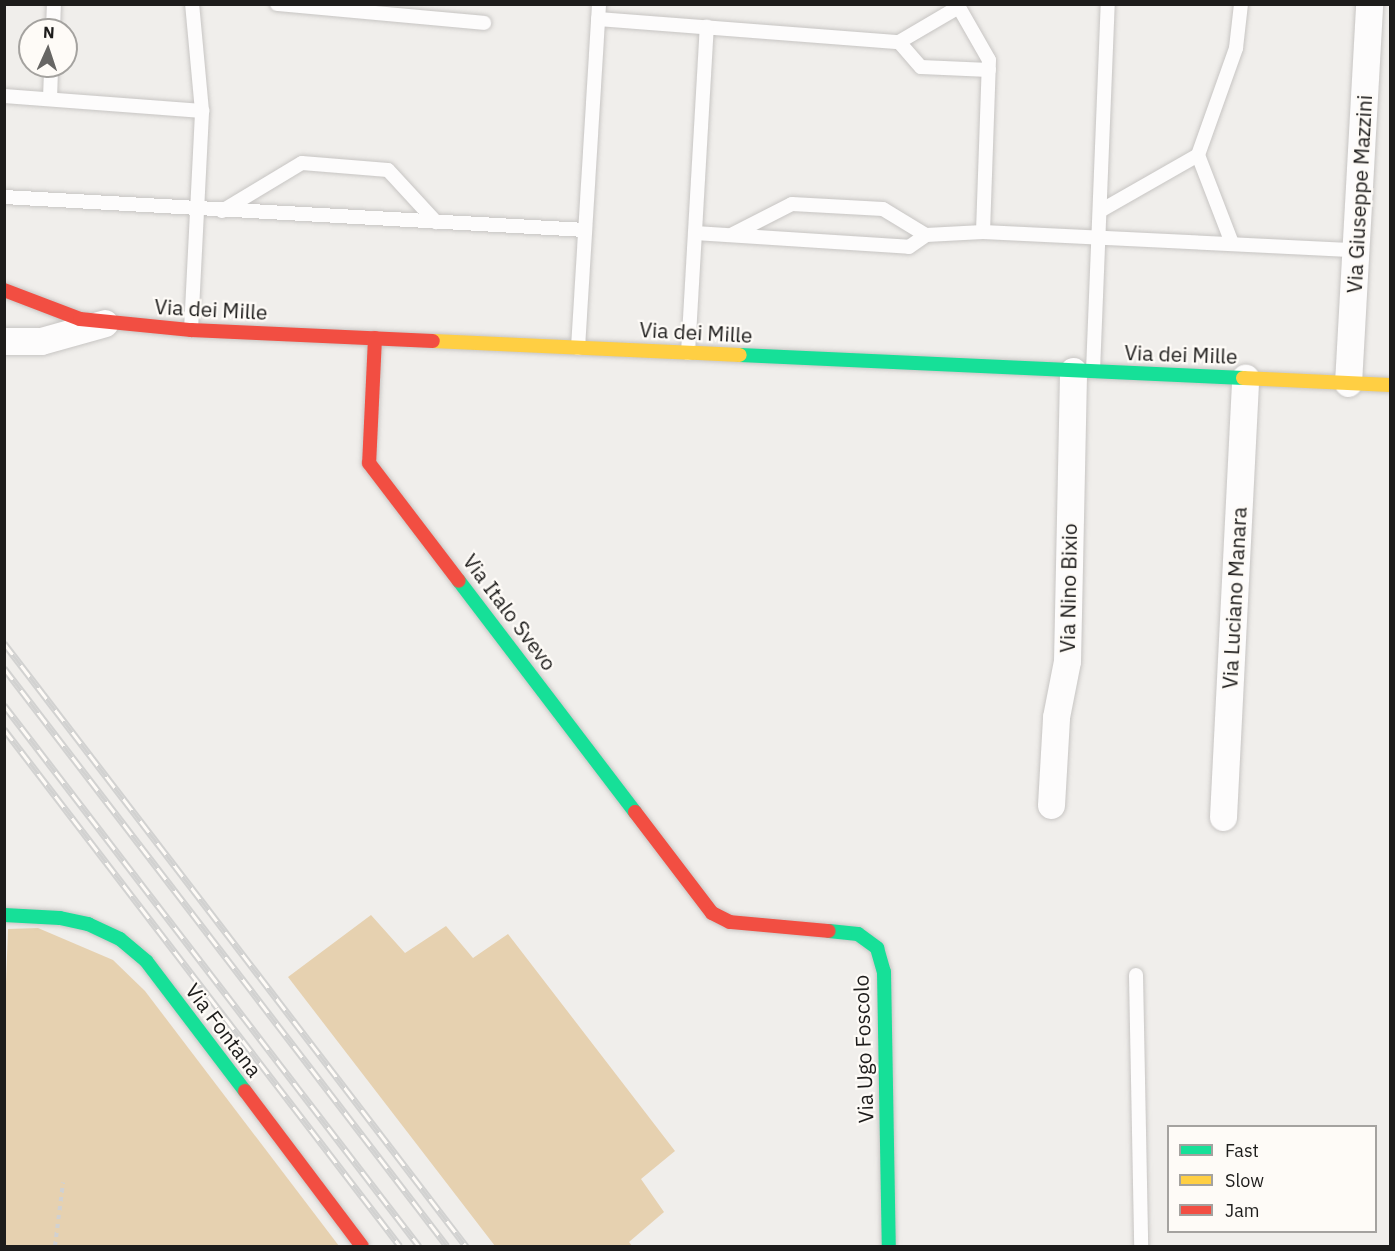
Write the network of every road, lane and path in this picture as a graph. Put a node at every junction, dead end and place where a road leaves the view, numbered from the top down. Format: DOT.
graph roads {
  1 [pos="192,4"];
  2 [pos="277,4"];
  3 [pos="1108,4"];
  4 [pos="1241,4"];
  5 [pos="1369,4"];
  6 [pos="957,6"];
  7 [pos="599,12"];
  8 [pos="484,23"];
  9 [pos="707,27"];
  10 [pos="898,42"];
  11 [pos="989,70"];
  12 [pos="51,78"];
  13 [pos="4,96"];
  14 [pos="50,99"];
  15 [pos="202,111"];
  16 [pos="1198,155"];
  17 [pos="4,198"];
  18 [pos="196,209"];
  19 [pos="222,211"];
  20 [pos="1100,211"];
  21 [pos="436,222"];
  22 [pos="585,230"];
  23 [pos="695,232"];
  24 [pos="983,232"];
  25 [pos="731,235"];
  26 [pos="926,235"];
  27 [pos="1099,236"];
  28 [pos="1232,243"];
  29 [pos="1355,250"];
  30 [pos="4,290"];
  31 [pos="106,323"];
  32 [pos="191,330"];
  33 [pos="375,338"];
  34 [pos="4,341"];
  35 [pos="578,348"];
  36 [pos="688,353"];
  37 [pos="1083,371"];
  38 [pos="1245,378"];
  39 [pos="1348,383"];
  40 [pos="1390,385"];
  41 [pos="1051,805"];
  42 [pos="1223,818"];
  43 [pos="692,886"];
  44 [pos="4,915"];
  45 [pos="1136,975"];
  46 [pos="63,1183"];
  47 [pos="55,1246"];
  48 [pos="362,1246"];
  49 [pos="889,1246"];
  50 [pos="1141,1246"];
  1 -- 15 [label="lane"];
  2 -- 8 [label="lane"];
  3 -- 20 [label="lane"];
  4 -- 16 [label="lane"];
  5 -- 29 [label="street, Via Giuseppe Mazzini"];
  6 -- 10 [label="lane"];
  6 -- 11 [label="lane"];
  7 -- 9 [label="lane"];
  7 -- 22 [label="lane"];
  9 -- 10 [label="lane"];
  9 -- 23 [label="lane"];
  10 -- 11 [label="lane"];
  11 -- 24 [label="lane"];
  12 -- 14 [label="lane"];
  13 -- 14 [label="lane"];
  14 -- 15 [label="lane"];
  15 -- 18 [label="lane"];
  16 -- 20 [label="lane"];
  16 -- 28 [label="lane"];
  17 -- 18 [label="lane"];
  18 -- 19 [label="lane"];
  18 -- 32 [label="lane"];
  19 -- 21 [label="lane"];
  19 -- 21 [label="lane"];
  20 -- 27 [label="lane"];
  21 -- 22 [label="lane"];
  22 -- 35 [label="lane"];
  23 -- 25 [label="lane"];
  23 -- 36 [label="lane"];
  24 -- 26 [label="lane"];
  24 -- 27 [label="lane"];
  25 -- 26 [label="lane"];
  25 -- 26 [label="lane"];
  27 -- 28 [label="lane"];
  27 -- 37 [label="lane"];
  28 -- 29 [label="lane"];
  29 -- 39 [label="street, Via Giuseppe Mazzini"];
  30 -- 31 [label="street, Via dei Mille"];
  31 -- 32 [label="street, Via dei Mille"];
  31 -- 34 [label="street"];
  32 -- 33 [label="street, Via dei Mille"];
  33 -- 35 [label="street, Via dei Mille"];
  33 -- 43 [label="street, Via Italo Svevo"];
  35 -- 36 [label="street, Via dei Mille"];
  36 -- 37 [label="street, Via dei Mille"];
  37 -- 38 [label="street, Via dei Mille"];
  37 -- 41 [label="street, Via Nino Bixio"];
  38 -- 39 [label="street, Via dei Mille"];
  38 -- 42 [label="street, Via Luciano Manara"];
  39 -- 40 [label="street, Via dei Mille"];
  43 -- 49 [label="street, Via Ugo Foscolo"];
  44 -- 48 [label="street, Via Fontana"];
  45 -- 50 [label="lane"];
  46 -- 47 [label="path"];
}
